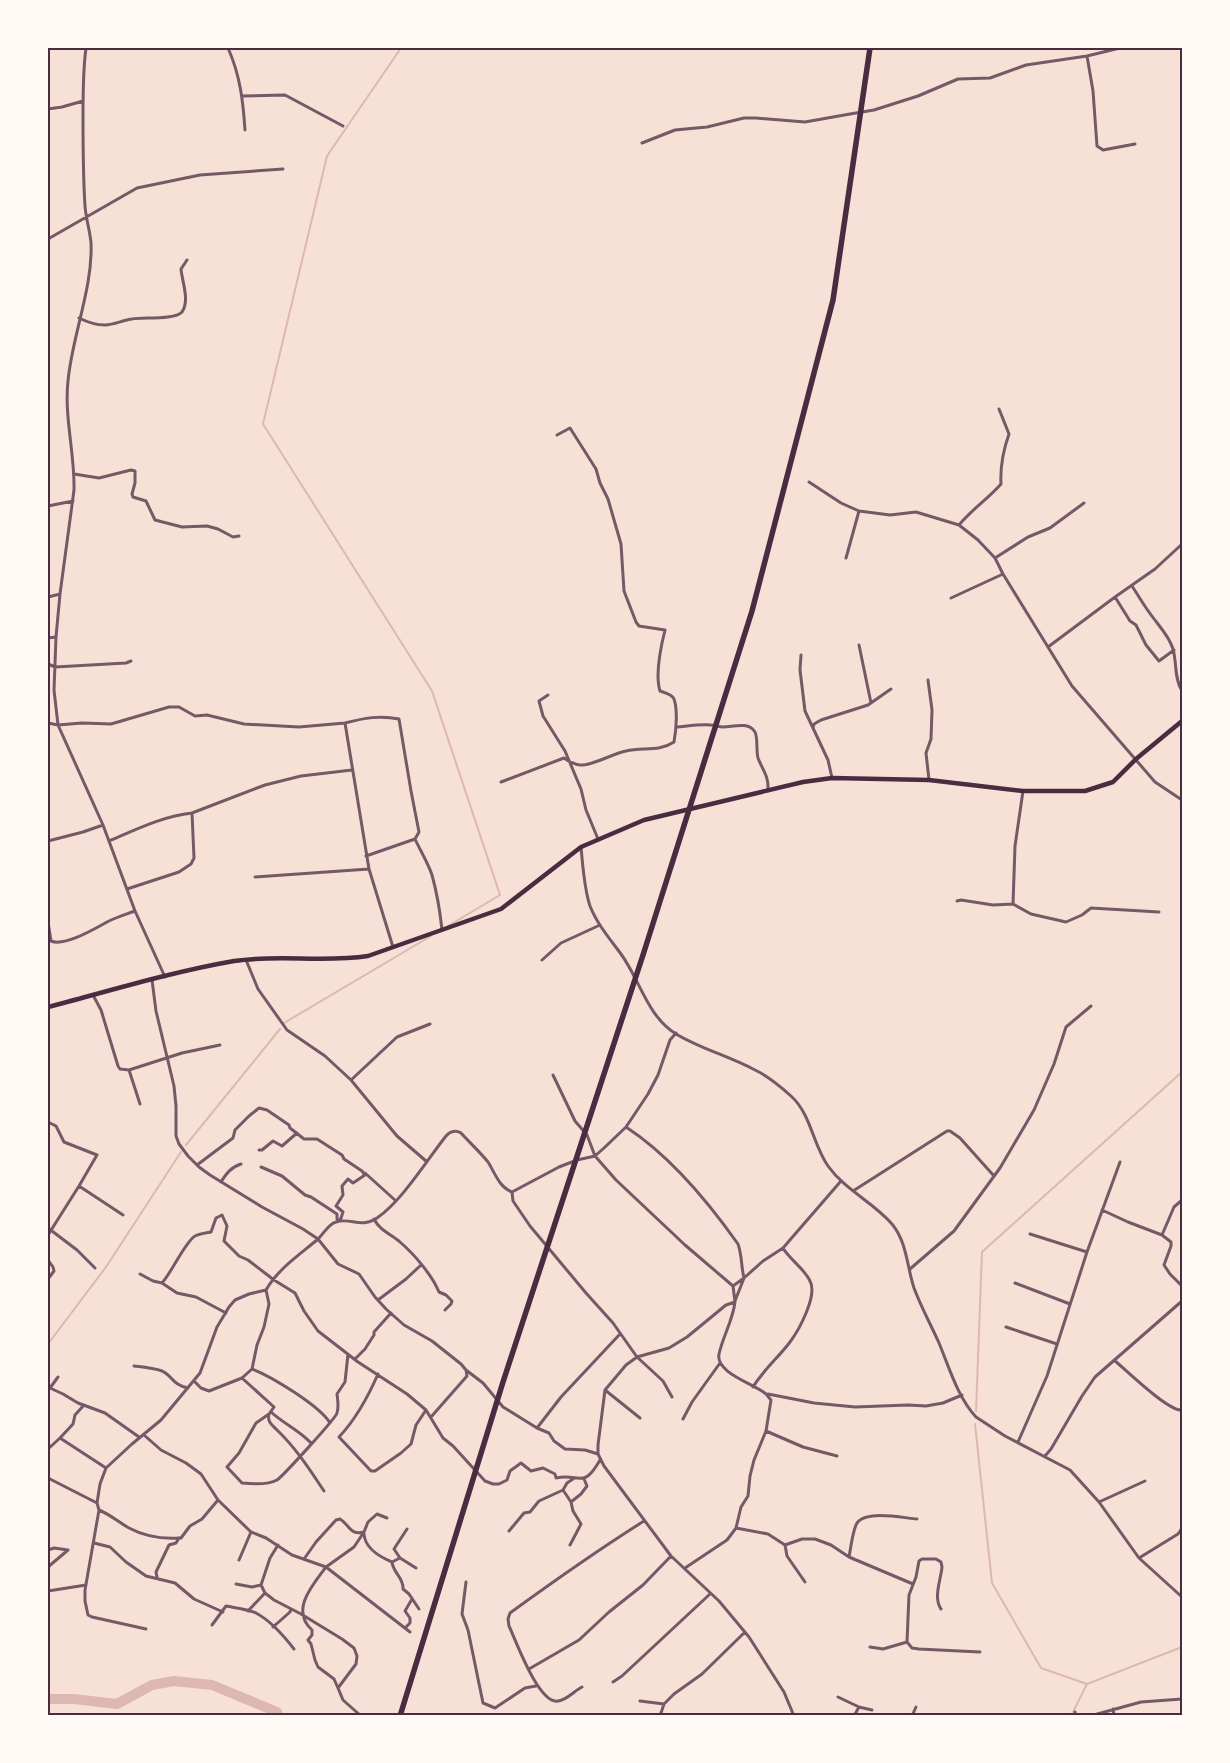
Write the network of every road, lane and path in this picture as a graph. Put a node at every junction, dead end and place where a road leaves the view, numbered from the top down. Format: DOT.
graph roads {
  1 [pos="86,48"];
  2 [pos="228,48"];
  3 [pos="870,48"];
  4 [pos="1120,48"];
  5 [pos="1087,56"];
  6 [pos="243,96"];
  7 [pos="83,101"];
  8 [pos="48,109"];
  9 [pos="343,126"];
  10 [pos="245,130"];
  11 [pos="642,143"];
  12 [pos="1135,144"];
  13 [pos="283,169"];
  14 [pos="86,218"];
  15 [pos="48,239"];
  16 [pos="187,260"];
  17 [pos="79,318"];
  18 [pos="999,409"];
  19 [pos="557,435"];
  20 [pos="74,474"];
  21 [pos="809,482"];
  22 [pos="73,501"];
  23 [pos="1084,503"];
  24 [pos="48,506"];
  25 [pos="859,511"];
  26 [pos="959,525"];
  27 [pos="239,536"];
  28 [pos="1181,545"];
  29 [pos="846,558"];
  30 [pos="995,558"];
  31 [pos="1003,574"];
  32 [pos="1132,586"];
  33 [pos="60,594"];
  34 [pos="48,596"];
  35 [pos="1115,597"];
  36 [pos="951,598"];
  37 [pos="56,637"];
  38 [pos="48,638"];
  39 [pos="859,645"];
  40 [pos="1048,647"];
  41 [pos="1174,650"];
  42 [pos="801,654"];
  43 [pos="131,662"];
  44 [pos="48,664"];
  45 [pos="55,667"];
  46 [pos="928,680"];
  47 [pos="891,689"];
  48 [pos="1182,691"];
  49 [pos="548,695"];
  50 [pos="871,703"];
  51 [pos="1182,722"];
  52 [pos="48,723"];
  53 [pos="345,723"];
  54 [pos="58,725"];
  55 [pos="677,727"];
  56 [pos="813,729"];
  57 [pos="1136,759"];
  58 [pos="568,761"];
  59 [pos="352,770"];
  60 [pos="832,778"];
  61 [pos="929,780"];
  62 [pos="501,782"];
  63 [pos="1023,790"];
  64 [pos="768,791"];
  65 [pos="1182,800"];
  66 [pos="192,813"];
  67 [pos="103,825"];
  68 [pos="415,839"];
  69 [pos="598,839"];
  70 [pos="48,841"];
  71 [pos="109,842"];
  72 [pos="580,847"];
  73 [pos="366,856"];
  74 [pos="368,869"];
  75 [pos="255,877"];
  76 [pos="127,889"];
  77 [pos="957,901"];
  78 [pos="1013,904"];
  79 [pos="135,911"];
  80 [pos="1159,912"];
  81 [pos="48,922"];
  82 [pos="600,925"];
  83 [pos="442,930"];
  84 [pos="393,947"];
  85 [pos="246,960"];
  86 [pos="542,960"];
  87 [pos="165,977"];
  88 [pos="152,980"];
  89 [pos="93,995"];
  90 [pos="1091,1006"];
  91 [pos="48,1007"];
  92 [pos="430,1024"];
  93 [pos="676,1033"];
  94 [pos="220,1045"];
  95 [pos="167,1057"];
  96 [pos="129,1070"];
  97 [pos="553,1075"];
  98 [pos="351,1080"];
  99 [pos="140,1104"];
  100 [pos="48,1122"];
  101 [pos="626,1126"];
  102 [pos="297,1133"];
  103 [pos="259,1150"];
  104 [pos="595,1156"];
  105 [pos="426,1161"];
  106 [pos="1120,1162"];
  107 [pos="241,1164"];
  108 [pos="197,1165"];
  109 [pos="260,1167"];
  110 [pos="362,1171"];
  111 [pos="994,1176"];
  112 [pos="841,1181"];
  113 [pos="221,1182"];
  114 [pos="79,1186"];
  115 [pos="853,1191"];
  116 [pos="512,1192"];
  117 [pos="1182,1200"];
  118 [pos="396,1201"];
  119 [pos="1102,1210"];
  120 [pos="123,1215"];
  121 [pos="374,1220"];
  122 [pos="340,1221"];
  123 [pos="49,1229"];
  124 [pos="1030,1234"];
  125 [pos="48,1235"];
  126 [pos="1162,1235"];
  127 [pos="318,1239"];
  128 [pos="783,1248"];
  129 [pos="1087,1252"];
  130 [pos="48,1260"];
  131 [pos="421,1265"];
  132 [pos="95,1268"];
  133 [pos="910,1270"];
  134 [pos="140,1274"];
  135 [pos="744,1278"];
  136 [pos="48,1279"];
  137 [pos="274,1280"];
  138 [pos="162,1283"];
  139 [pos="1015,1283"];
  140 [pos="733,1286"];
  141 [pos="1182,1286"];
  142 [pos="266,1290"];
  143 [pos="378,1300"];
  144 [pos="1182,1300"];
  145 [pos="735,1302"];
  146 [pos="1070,1304"];
  147 [pos="445,1310"];
  148 [pos="226,1313"];
  149 [pos="391,1313"];
  150 [pos="1006,1327"];
  151 [pos="620,1334"];
  152 [pos="1057,1344"];
  153 [pos="348,1354"];
  154 [pos="637,1357"];
  155 [pos="355,1359"];
  156 [pos="1114,1360"];
  157 [pos="720,1364"];
  158 [pos="134,1366"];
  159 [pos="252,1369"];
  160 [pos="466,1370"];
  161 [pos="378,1374"];
  162 [pos="58,1377"];
  163 [pos="242,1378"];
  164 [pos="194,1381"];
  165 [pos="753,1386"];
  166 [pos="188,1388"];
  167 [pos="605,1390"];
  168 [pos="766,1394"];
  169 [pos="962,1395"];
  170 [pos="672,1397"];
  171 [pos="85,1405"];
  172 [pos="426,1410"];
  173 [pos="1182,1410"];
  174 [pos="270,1413"];
  175 [pos="430,1417"];
  176 [pos="640,1418"];
  177 [pos="683,1419"];
  178 [pos="330,1423"];
  179 [pos="537,1428"];
  180 [pos="766,1432"];
  181 [pos="144,1435"];
  182 [pos="139,1437"];
  183 [pos="60,1438"];
  184 [pos="1018,1442"];
  185 [pos="311,1443"];
  186 [pos="48,1449"];
  187 [pos="598,1454"];
  188 [pos="837,1456"];
  189 [pos="1045,1456"];
  190 [pos="300,1457"];
  191 [pos="600,1460"];
  192 [pos="106,1468"];
  193 [pos="48,1478"];
  194 [pos="573,1479"];
  195 [pos="584,1479"];
  196 [pos="1145,1481"];
  197 [pos="563,1490"];
  198 [pos="324,1491"];
  199 [pos="218,1500"];
  200 [pos="571,1502"];
  201 [pos="1099,1502"];
  202 [pos="97,1503"];
  203 [pos="99,1510"];
  204 [pos="386,1518"];
  205 [pos="917,1519"];
  206 [pos="644,1521"];
  207 [pos="736,1528"];
  208 [pos="1182,1528"];
  209 [pos="407,1529"];
  210 [pos="509,1531"];
  211 [pos="251,1532"];
  212 [pos="364,1532"];
  213 [pos="179,1538"];
  214 [pos="94,1543"];
  215 [pos="278,1545"];
  216 [pos="570,1545"];
  217 [pos="785,1545"];
  218 [pos="48,1550"];
  219 [pos="671,1556"];
  220 [pos="849,1557"];
  221 [pos="400,1558"];
  222 [pos="1139,1558"];
  223 [pos="304,1559"];
  224 [pos="239,1560"];
  225 [pos="392,1562"];
  226 [pos="48,1567"];
  227 [pos="326,1567"];
  228 [pos="416,1568"];
  229 [pos="685,1568"];
  230 [pos="157,1577"];
  231 [pos="466,1582"];
  232 [pos="805,1582"];
  233 [pos="236,1584"];
  234 [pos="913,1584"];
  235 [pos="86,1585"];
  236 [pos="261,1585"];
  237 [pos="48,1592"];
  238 [pos="265,1593"];
  239 [pos="710,1594"];
  240 [pos="1182,1596"];
  241 [pos="412,1599"];
  242 [pos="291,1609"];
  243 [pos="419,1609"];
  244 [pos="941,1609"];
  245 [pos="248,1611"];
  246 [pos="222,1612"];
  247 [pos="301,1614"];
  248 [pos="212,1625"];
  249 [pos="273,1627"];
  250 [pos="405,1628"];
  251 [pos="146,1629"];
  252 [pos="410,1632"];
  253 [pos="745,1632"];
  254 [pos="907,1642"];
  255 [pos="870,1647"];
  256 [pos="294,1649"];
  257 [pos="980,1652"];
  258 [pos="529,1669"];
  259 [pos="613,1682"];
  260 [pos="536,1686"];
  261 [pos="582,1687"];
  262 [pos="338,1688"];
  263 [pos="838,1697"];
  264 [pos="1182,1699"];
  265 [pos="640,1701"];
  266 [pos="664,1704"];
  267 [pos="916,1706"];
  268 [pos="859,1707"];
  269 [pos="1113,1709"];
  270 [pos="872,1710"];
  271 [pos="361,1716"];
  272 [pos="400,1716"];
  273 [pos="660,1716"];
  274 [pos="794,1716"];
  275 [pos="854,1716"];
  276 [pos="912,1716"];
  277 [pos="1090,1716"];
  278 [pos="1114,1716"];
  1 -- 7 [label="street"];
  2 -- 6 [label="street"];
  3 -- 272 [label="highway"];
  4 -- 5 [label="street"];
  5 -- 11 [label="street"];
  5 -- 12 [label="street"];
  6 -- 9 [label="street"];
  6 -- 10 [label="street"];
  7 -- 8 [label="street"];
  7 -- 14 [label="street"];
  13 -- 14 [label="street"];
  14 -- 15 [label="street"];
  14 -- 17 [label="street"];
  16 -- 17 [label="street"];
  17 -- 20 [label="street"];
  18 -- 26 [label="street"];
  19 -- 55 [label="street"];
  20 -- 22 [label="street"];
  20 -- 27 [label="street"];
  21 -- 25 [label="street"];
  22 -- 24 [label="street"];
  22 -- 33 [label="street"];
  23 -- 30 [label="street"];
  25 -- 26 [label="street"];
  25 -- 29 [label="street"];
  26 -- 30 [label="street"];
  28 -- 32 [label="street"];
  30 -- 31 [label="street"];
  31 -- 36 [label="street"];
  31 -- 40 [label="street"];
  32 -- 35 [label="street"];
  32 -- 41 [label="street"];
  33 -- 34 [label="street"];
  33 -- 37 [label="street"];
  35 -- 40 [label="street"];
  35 -- 41 [label="street"];
  37 -- 38 [label="street"];
  37 -- 45 [label="street"];
  39 -- 50 [label="street"];
  40 -- 57 [label="street"];
  41 -- 48 [label="street"];
  42 -- 56 [label="street"];
  43 -- 45 [label="street"];
  44 -- 45 [label="street"];
  45 -- 54 [label="street"];
  46 -- 61 [label="street"];
  47 -- 50 [label="street"];
  49 -- 58 [label="street"];
  50 -- 56 [label="street"];
  51 -- 57 [label="main road"];
  52 -- 54 [label="street"];
  53 -- 54 [label="street"];
  53 -- 59 [label="street"];
  53 -- 68 [label="street"];
  54 -- 67 [label="street"];
  55 -- 58 [label="street"];
  55 -- 64 [label="street"];
  56 -- 60 [label="street"];
  57 -- 63 [label="main road"];
  57 -- 65 [label="street"];
  58 -- 62 [label="street"];
  58 -- 69 [label="street"];
  59 -- 66 [label="street"];
  59 -- 73 [label="street"];
  60 -- 61 [label="main road"];
  60 -- 64 [label="main road"];
  61 -- 63 [label="main road"];
  63 -- 78 [label="street"];
  64 -- 69 [label="main road"];
  66 -- 71 [label="street"];
  66 -- 76 [label="street"];
  67 -- 70 [label="street"];
  67 -- 71 [label="street"];
  68 -- 73 [label="street"];
  68 -- 83 [label="street"];
  69 -- 72 [label="main road"];
  71 -- 76 [label="street"];
  72 -- 82 [label="street"];
  72 -- 83 [label="main road"];
  73 -- 74 [label="street"];
  74 -- 75 [label="street"];
  74 -- 84 [label="street"];
  76 -- 79 [label="street"];
  77 -- 78 [label="street"];
  78 -- 80 [label="street"];
  79 -- 81 [label="street"];
  79 -- 87 [label="street"];
  82 -- 86 [label="street"];
  82 -- 93 [label="street"];
  83 -- 84 [label="main road"];
  84 -- 85 [label="main road"];
  85 -- 87 [label="main road"];
  85 -- 98 [label="street"];
  87 -- 88 [label="main road"];
  88 -- 89 [label="main road"];
  88 -- 95 [label="street"];
  89 -- 91 [label="main road"];
  89 -- 96 [label="street"];
  90 -- 111 [label="street"];
  92 -- 98 [label="street"];
  93 -- 101 [label="street"];
  93 -- 112 [label="street"];
  94 -- 95 [label="street"];
  95 -- 96 [label="street"];
  95 -- 108 [label="street"];
  96 -- 99 [label="street"];
  97 -- 104 [label="street"];
  98 -- 105 [label="street"];
  100 -- 114 [label="street"];
  101 -- 104 [label="street"];
  101 -- 135 [label="street"];
  102 -- 103 [label="street"];
  102 -- 108 [label="street"];
  102 -- 110 [label="street"];
  104 -- 116 [label="street"];
  104 -- 140 [label="street"];
  105 -- 116 [label="street"];
  105 -- 118 [label="street"];
  106 -- 119 [label="street"];
  107 -- 113 [label="street"];
  108 -- 113 [label="street"];
  109 -- 122 [label="street"];
  110 -- 118 [label="street"];
  110 -- 122 [label="street"];
  111 -- 115 [label="street"];
  111 -- 133 [label="street"];
  112 -- 115 [label="street"];
  112 -- 128 [label="street"];
  113 -- 127 [label="street"];
  114 -- 120 [label="street"];
  114 -- 123 [label="street"];
  115 -- 133 [label="street"];
  116 -- 151 [label="street"];
  117 -- 126 [label="street"];
  118 -- 121 [label="street"];
  119 -- 126 [label="street"];
  119 -- 129 [label="street"];
  121 -- 122 [label="street"];
  121 -- 131 [label="street"];
  122 -- 127 [label="street"];
  123 -- 125 [label="street"];
  123 -- 132 [label="street"];
  124 -- 129 [label="street"];
  126 -- 141 [label="street"];
  127 -- 137 [label="street"];
  127 -- 143 [label="street"];
  128 -- 135 [label="street"];
  128 -- 165 [label="street"];
  129 -- 146 [label="street"];
  130 -- 136 [label="street"];
  131 -- 143 [label="street"];
  131 -- 147 [label="street"];
  133 -- 169 [label="street"];
  134 -- 138 [label="street"];
  135 -- 140 [label="street"];
  135 -- 145 [label="street"];
  137 -- 138 [label="street"];
  137 -- 142 [label="street"];
  137 -- 153 [label="street"];
  138 -- 148 [label="street"];
  139 -- 146 [label="street"];
  140 -- 145 [label="street"];
  142 -- 148 [label="street"];
  142 -- 159 [label="street"];
  143 -- 149 [label="street"];
  144 -- 156 [label="street"];
  145 -- 154 [label="street"];
  145 -- 157 [label="street"];
  146 -- 152 [label="street"];
  148 -- 164 [label="street"];
  149 -- 155 [label="street"];
  149 -- 160 [label="street"];
  150 -- 152 [label="street"];
  151 -- 154 [label="street"];
  151 -- 179 [label="street"];
  152 -- 184 [label="street"];
  153 -- 155 [label="street"];
  153 -- 178 [label="street"];
  154 -- 167 [label="street"];
  154 -- 170 [label="street"];
  155 -- 161 [label="street"];
  156 -- 173 [label="street"];
  156 -- 189 [label="street"];
  157 -- 165 [label="street"];
  157 -- 177 [label="street"];
  158 -- 166 [label="street"];
  159 -- 163 [label="street"];
  159 -- 178 [label="street"];
  160 -- 175 [label="street"];
  160 -- 179 [label="street"];
  161 -- 172 [label="street"];
  161 -- 172 [label="street"];
  162 -- 171 [label="street"];
  163 -- 164 [label="street"];
  163 -- 174 [label="street"];
  164 -- 166 [label="street"];
  165 -- 168 [label="street"];
  166 -- 181 [label="street"];
  167 -- 176 [label="street"];
  167 -- 187 [label="street"];
  168 -- 169 [label="street"];
  168 -- 180 [label="street"];
  169 -- 184 [label="street"];
  171 -- 182 [label="street"];
  171 -- 183 [label="street"];
  172 -- 175 [label="street"];
  174 -- 185 [label="street"];
  174 -- 190 [label="street"];
  174 -- 190 [label="street"];
  175 -- 194 [label="street"];
  178 -- 185 [label="street"];
  179 -- 187 [label="street"];
  180 -- 188 [label="street"];
  180 -- 207 [label="street"];
  181 -- 182 [label="street"];
  181 -- 199 [label="street"];
  182 -- 192 [label="street"];
  183 -- 186 [label="street"];
  183 -- 192 [label="street"];
  184 -- 189 [label="street"];
  185 -- 190 [label="street"];
  187 -- 191 [label="street"];
  189 -- 201 [label="street"];
  190 -- 198 [label="street"];
  191 -- 195 [label="street"];
  191 -- 206 [label="street"];
  192 -- 202 [label="street"];
  193 -- 202 [label="street"];
  194 -- 195 [label="street"];
  194 -- 197 [label="street"];
  195 -- 200 [label="street"];
  196 -- 201 [label="street"];
  197 -- 200 [label="street"];
  197 -- 210 [label="street"];
  199 -- 211 [label="street"];
  199 -- 213 [label="street"];
  200 -- 216 [label="street"];
  201 -- 222 [label="street"];
  202 -- 203 [label="street"];
  203 -- 213 [label="street"];
  203 -- 214 [label="street"];
  204 -- 212 [label="street"];
  205 -- 220 [label="street"];
  206 -- 219 [label="street"];
  206 -- 258 [label="street"];
  207 -- 217 [label="street"];
  207 -- 229 [label="street"];
  208 -- 222 [label="street"];
  209 -- 221 [label="street"];
  211 -- 215 [label="street"];
  211 -- 224 [label="street"];
  212 -- 223 [label="street"];
  212 -- 225 [label="street"];
  212 -- 227 [label="street"];
  213 -- 230 [label="street"];
  214 -- 230 [label="street"];
  214 -- 235 [label="street"];
  215 -- 223 [label="street"];
  215 -- 236 [label="street"];
  217 -- 220 [label="street"];
  217 -- 232 [label="street"];
  218 -- 226 [label="street"];
  219 -- 229 [label="street"];
  219 -- 258 [label="street"];
  220 -- 234 [label="street"];
  221 -- 225 [label="street"];
  221 -- 228 [label="street"];
  222 -- 240 [label="street"];
  223 -- 227 [label="street"];
  225 -- 241 [label="street"];
  227 -- 247 [label="street"];
  227 -- 250 [label="street"];
  229 -- 239 [label="street"];
  230 -- 246 [label="street"];
  231 -- 260 [label="street"];
  233 -- 236 [label="street"];
  234 -- 244 [label="street"];
  234 -- 254 [label="street"];
  235 -- 237 [label="street"];
  235 -- 251 [label="street"];
  236 -- 238 [label="street"];
  238 -- 242 [label="street"];
  238 -- 245 [label="street"];
  239 -- 253 [label="street"];
  239 -- 259 [label="street"];
  241 -- 243 [label="street"];
  241 -- 250 [label="street"];
  242 -- 247 [label="street"];
  242 -- 249 [label="street"];
  245 -- 246 [label="street"];
  245 -- 249 [label="street"];
  246 -- 248 [label="street"];
  247 -- 262 [label="street"];
  247 -- 262 [label="street"];
  249 -- 256 [label="street"];
  250 -- 252 [label="street"];
  253 -- 266 [label="street"];
  253 -- 274 [label="street"];
  254 -- 255 [label="street"];
  254 -- 257 [label="street"];
  258 -- 260 [label="street"];
  260 -- 261 [label="street"];
  262 -- 271 [label="street"];
  263 -- 268 [label="street"];
  264 -- 269 [label="street"];
  265 -- 266 [label="street"];
  266 -- 273 [label="street"];
  267 -- 276 [label="street"];
  268 -- 270 [label="street"];
  268 -- 275 [label="street"];
  269 -- 277 [label="street"];
  269 -- 278 [label="street"];
}
